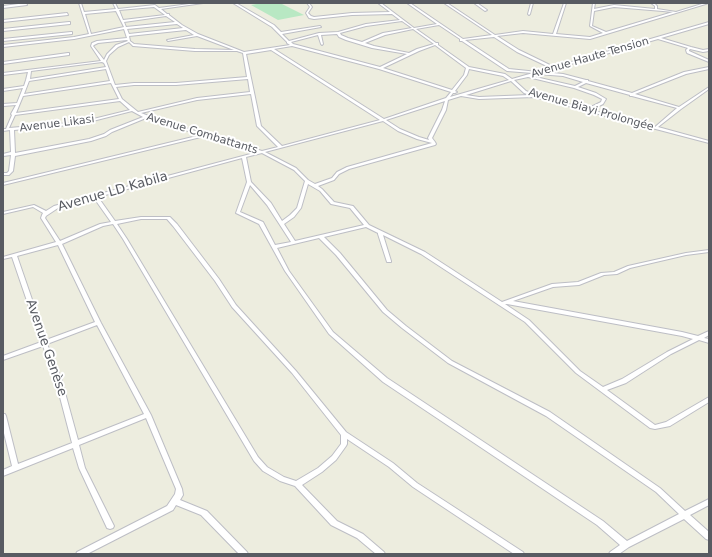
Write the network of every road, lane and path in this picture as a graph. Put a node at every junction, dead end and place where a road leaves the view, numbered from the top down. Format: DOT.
graph roads {
  1 [pos="80,3"];
  2 [pos="114,3"];
  3 [pos="202,3"];
  4 [pos="234,3"];
  5 [pos="308,3"];
  6 [pos="379,3"];
  7 [pos="408,3"];
  8 [pos="445,3"];
  9 [pos="475,3"];
  10 [pos="532,3"];
  11 [pos="565,3"];
  12 [pos="594,3"];
  13 [pos="624,3"];
  14 [pos="652,3"];
  15 [pos="708,3"];
  16 [pos="26,4"];
  17 [pos="614,6"];
  18 [pos="3,7"];
  19 [pos="159,9"];
  20 [pos="656,9"];
  21 [pos="117,10"];
  22 [pos="486,10"];
  23 [pos="593,10"];
  24 [pos="84,13"];
  25 [pos="393,13"];
  26 [pos="676,13"];
  27 [pos="67,14"];
  28 [pos="529,14"];
  29 [pos="168,15"];
  30 [pos="403,20"];
  31 [pos="3,21"];
  32 [pos="122,21"];
  33 [pos="69,23"];
  34 [pos="177,23"];
  35 [pos="709,23"];
  36 [pos="439,24"];
  37 [pos="320,27"];
  38 [pos="124,28"];
  39 [pos="414,28"];
  40 [pos="186,29"];
  41 [pos="3,30"];
  42 [pos="71,33"];
  43 [pos="338,33"];
  44 [pos="605,33"];
  45 [pos="90,34"];
  46 [pos="282,34"];
  47 [pos="319,34"];
  48 [pos="197,35"];
  49 [pos="554,35"];
  50 [pos="494,36"];
  51 [pos="128,38"];
  52 [pos="658,38"];
  53 [pos="3,40"];
  54 [pos="168,40"];
  55 [pos="461,40"];
  56 [pos="288,42"];
  57 [pos="362,43"];
  58 [pos="292,44"];
  59 [pos="322,44"];
  60 [pos="437,44"];
  61 [pos="3,46"];
  62 [pos="690,48"];
  63 [pos="271,50"];
  64 [pos="709,50"];
  65 [pos="239,51"];
  66 [pos="244,53"];
  67 [pos="68,54"];
  68 [pos="410,54"];
  69 [pos="709,61"];
  70 [pos="104,62"];
  71 [pos="3,63"];
  72 [pos="106,68"];
  73 [pos="380,68"];
  74 [pos="468,68"];
  75 [pos="553,68"];
  76 [pos="709,68"];
  77 [pos="30,71"];
  78 [pos="517,72"];
  79 [pos="538,73"];
  80 [pos="3,74"];
  81 [pos="530,76"];
  82 [pos="249,78"];
  83 [pos="28,80"];
  84 [pos="513,81"];
  85 [pos="587,81"];
  86 [pos="113,84"];
  87 [pos="25,87"];
  88 [pos="575,87"];
  89 [pos="709,88"];
  90 [pos="3,90"];
  91 [pos="452,91"];
  92 [pos="252,93"];
  93 [pos="22,94"];
  94 [pos="462,94"];
  95 [pos="631,95"];
  96 [pos="535,96"];
  97 [pos="447,99"];
  98 [pos="121,100"];
  99 [pos="18,104"];
  100 [pos="3,105"];
  101 [pos="680,108"];
  102 [pos="133,110"];
  103 [pos="587,110"];
  104 [pos="138,113"];
  105 [pos="14,114"];
  106 [pos="146,117"];
  107 [pos="383,120"];
  108 [pos="655,128"];
  109 [pos="5,130"];
  110 [pos="12,130"];
  111 [pos="207,135"];
  112 [pos="709,142"];
  113 [pos="434,143"];
  114 [pos="281,148"];
  115 [pos="262,152"];
  116 [pos="13,154"];
  117 [pos="3,155"];
  118 [pos="244,157"];
  119 [pos="3,174"];
  120 [pos="307,181"];
  121 [pos="249,182"];
  122 [pos="3,184"];
  123 [pos="314,186"];
  124 [pos="95,196"];
  125 [pos="46,212"];
  126 [pos="3,213"];
  127 [pos="113,222"];
  128 [pos="282,223"];
  129 [pos="367,226"];
  130 [pos="380,234"];
  131 [pos="320,236"];
  132 [pos="293,242"];
  133 [pos="59,243"];
  134 [pos="274,247"];
  135 [pos="709,252"];
  136 [pos="14,255"];
  137 [pos="3,258"];
  138 [pos="389,261"];
  139 [pos="506,302"];
  140 [pos="500,304"];
  141 [pos="98,323"];
  142 [pos="709,333"];
  143 [pos="700,339"];
  144 [pos="709,341"];
  145 [pos="44,342"];
  146 [pos="3,358"];
  147 [pos="603,389"];
  148 [pos="709,399"];
  149 [pos="148,415"];
  150 [pos="3,416"];
  151 [pos="344,434"];
  152 [pos="75,443"];
  153 [pos="16,468"];
  154 [pos="3,473"];
  155 [pos="297,484"];
  156 [pos="175,502"];
  157 [pos="709,502"];
  158 [pos="683,514"];
  159 [pos="110,526"];
  160 [pos="709,537"];
  161 [pos="626,544"];
  162 [pos="80,554"];
  163 [pos="244,554"];
  164 [pos="381,554"];
  165 [pos="520,554"];
  166 [pos="613,554"];
  1 -- 24 [label="street"];
  2 -- 21 [label="street"];
  3 -- 19 [label="street"];
  4 -- 46 [label="street"];
  5 -- 25 [label="street"];
  6 -- 25 [label="street, Avenue Biayi Prolongée"];
  7 -- 36 [label="street"];
  8 -- 50 [label="street"];
  9 -- 22 [label="street"];
  10 -- 28 [label="street"];
  11 -- 49 [label="street"];
  12 -- 23 [label="street"];
  13 -- 17 [label="street"];
  14 -- 20 [label="street"];
  15 -- 26 [label="street"];
  16 -- 18 [label="street"];
  17 -- 20 [label="street"];
  17 -- 23 [label="street"];
  19 -- 21 [label="street"];
  19 -- 29 [label="street"];
  20 -- 26 [label="street"];
  21 -- 24 [label="street"];
  21 -- 32 [label="street"];
  23 -- 44 [label="street"];
  24 -- 45 [label="street"];
  25 -- 30 [label="street, Avenue Biayi Prolongée"];
  26 -- 44 [label="street"];
  27 -- 31 [label="street"];
  29 -- 32 [label="street"];
  29 -- 34 [label="street"];
  30 -- 39 [label="street, Avenue Biayi Prolongée"];
  30 -- 43 [label="street"];
  32 -- 38 [label="street"];
  33 -- 41 [label="street"];
  34 -- 38 [label="street"];
  34 -- 40 [label="street"];
  35 -- 52 [label="street, Avenue Haute Tension"];
  36 -- 39 [label="street"];
  36 -- 55 [label="street"];
  37 -- 46 [label="street"];
  38 -- 45 [label="street"];
  38 -- 51 [label="street"];
  39 -- 57 [label="street"];
  39 -- 60 [label="street, Avenue Biayi Prolongée"];
  40 -- 48 [label="street"];
  40 -- 51 [label="street"];
  42 -- 53 [label="street"];
  43 -- 47 [label="street"];
  43 -- 57 [label="street"];
  44 -- 49 [label="street"];
  45 -- 61 [label="street"];
  46 -- 56 [label="street"];
  47 -- 56 [label="street"];
  47 -- 59 [label="street"];
  48 -- 54 [label="street"];
  48 -- 65 [label="street"];
  49 -- 50 [label="street"];
  50 -- 55 [label="street"];
  50 -- 75 [label="street"];
  51 -- 65 [label="street"];
  51 -- 70 [label="street"];
  51 -- 70 [label="street"];
  52 -- 62 [label="street"];
  52 -- 75 [label="street, Avenue Haute Tension"];
  55 -- 78 [label="street"];
  56 -- 58 [label="street"];
  57 -- 68 [label="street"];
  58 -- 63 [label="street"];
  58 -- 73 [label="street"];
  60 -- 68 [label="street"];
  60 -- 74 [label="street, Avenue Biayi Prolongée"];
  62 -- 64 [label="street"];
  62 -- 69 [label="street"];
  63 -- 66 [label="street"];
  63 -- 107 [label="street"];
  65 -- 66 [label="street"];
  66 -- 82 [label="street"];
  67 -- 71 [label="street"];
  68 -- 73 [label="street"];
  70 -- 72 [label="street, Avenue Combattants"];
  70 -- 77 [label="street"];
  72 -- 83 [label="street"];
  72 -- 86 [label="street, Avenue Combattants"];
  73 -- 91 [label="street"];
  74 -- 84 [label="street, Avenue Biayi Prolongée"];
  74 -- 91 [label="street"];
  75 -- 79 [label="street, Avenue Haute Tension"];
  76 -- 95 [label="street"];
  77 -- 80 [label="street"];
  77 -- 83 [label="street"];
  78 -- 79 [label="street"];
  78 -- 81 [label="street"];
  79 -- 81 [label="street, Avenue Haute Tension"];
  79 -- 85 [label="street"];
  81 -- 84 [label="street, Avenue Haute Tension"];
  81 -- 88 [label="street"];
  82 -- 86 [label="street"];
  82 -- 92 [label="street"];
  83 -- 87 [label="street"];
  84 -- 94 [label="street, Avenue Haute Tension"];
  84 -- 96 [label="street, Avenue Biayi Prolongée"];
  85 -- 88 [label="street"];
  85 -- 95 [label="street"];
  86 -- 93 [label="street"];
  86 -- 98 [label="street, Avenue Combattants"];
  87 -- 90 [label="street"];
  87 -- 93 [label="street"];
  88 -- 103 [label="street"];
  89 -- 101 [label="street"];
  91 -- 94 [label="street"];
  91 -- 97 [label="street"];
  92 -- 104 [label="street"];
  92 -- 114 [label="street"];
  93 -- 99 [label="street"];
  94 -- 96 [label="street"];
  94 -- 97 [label="street, Avenue Haute Tension"];
  95 -- 101 [label="street"];
  96 -- 103 [label="street, Avenue Biayi Prolongée"];
  97 -- 107 [label="street, Avenue LD Kabila"];
  97 -- 113 [label="street"];
  98 -- 102 [label="street, Avenue Combattants"];
  98 -- 105 [label="street"];
  99 -- 100 [label="street"];
  99 -- 105 [label="street"];
  101 -- 108 [label="street"];
  102 -- 104 [label="street, Avenue Combattants"];
  102 -- 110 [label="street, Avenue Likasi"];
  103 -- 108 [label="street, Avenue Biayi Prolongée"];
  104 -- 106 [label="street, Avenue Combattants"];
  105 -- 109 [label="street"];
  106 -- 111 [label="street, Avenue Combattants"];
  106 -- 116 [label="street"];
  107 -- 113 [label="street"];
  107 -- 114 [label="street, Avenue LD Kabila"];
  108 -- 112 [label="street, Avenue Biayi Prolongée"];
  109 -- 110 [label="street, Avenue Likasi"];
  110 -- 116 [label="street"];
  111 -- 115 [label="street, Avenue Combattants"];
  111 -- 122 [label="street"];
  113 -- 123 [label="street"];
  114 -- 115 [label="street, Avenue LD Kabila"];
  115 -- 118 [label="street, Avenue LD Kabila"];
  115 -- 120 [label="street, Avenue Combattants"];
  116 -- 117 [label="street"];
  116 -- 119 [label="street"];
  118 -- 121 [label="street"];
  118 -- 124 [label="street, Avenue LD Kabila"];
  120 -- 123 [label="street, Avenue Combattants"];
  120 -- 128 [label="street"];
  121 -- 128 [label="street"];
  121 -- 134 [label="street"];
  123 -- 129 [label="street, Avenue Combattants"];
  124 -- 125 [label="street, Avenue LD Kabila"];
  124 -- 127 [label="street"];
  125 -- 126 [label="street"];
  125 -- 133 [label="street, Avenue LD Kabila"];
  127 -- 133 [label="street"];
  127 -- 151 [label="street"];
  127 -- 155 [label="street"];
  128 -- 132 [label="street"];
  129 -- 130 [label="street, Avenue Combattants"];
  129 -- 131 [label="street"];
  130 -- 138 [label="street"];
  130 -- 140 [label="street, Avenue Combattants"];
  131 -- 132 [label="street"];
  131 -- 158 [label="street"];
  132 -- 134 [label="street"];
  133 -- 136 [label="street"];
  133 -- 141 [label="street, Avenue LD Kabila"];
  134 -- 161 [label="street"];
  135 -- 139 [label="street"];
  136 -- 137 [label="street"];
  136 -- 145 [label="street, Avenue Genèse"];
  139 -- 140 [label="street"];
  139 -- 143 [label="street"];
  140 -- 147 [label="street, Avenue Combattants"];
  141 -- 145 [label="street"];
  141 -- 149 [label="street, Avenue LD Kabila"];
  142 -- 143 [label="street"];
  143 -- 144 [label="street"];
  143 -- 147 [label="street"];
  145 -- 146 [label="street"];
  145 -- 152 [label="street, Avenue Genèse"];
  147 -- 148 [label="street, Avenue Combattants"];
  149 -- 152 [label="street"];
  149 -- 156 [label="street, Avenue LD Kabila"];
  150 -- 153 [label="street"];
  151 -- 155 [label="street"];
  151 -- 165 [label="street"];
  152 -- 153 [label="street"];
  152 -- 159 [label="street, Avenue Genèse"];
  153 -- 154 [label="street"];
  155 -- 164 [label="street"];
  156 -- 162 [label="street"];
  156 -- 163 [label="street"];
  157 -- 158 [label="street"];
  158 -- 160 [label="street"];
  158 -- 161 [label="street"];
  161 -- 166 [label="street"];
}
